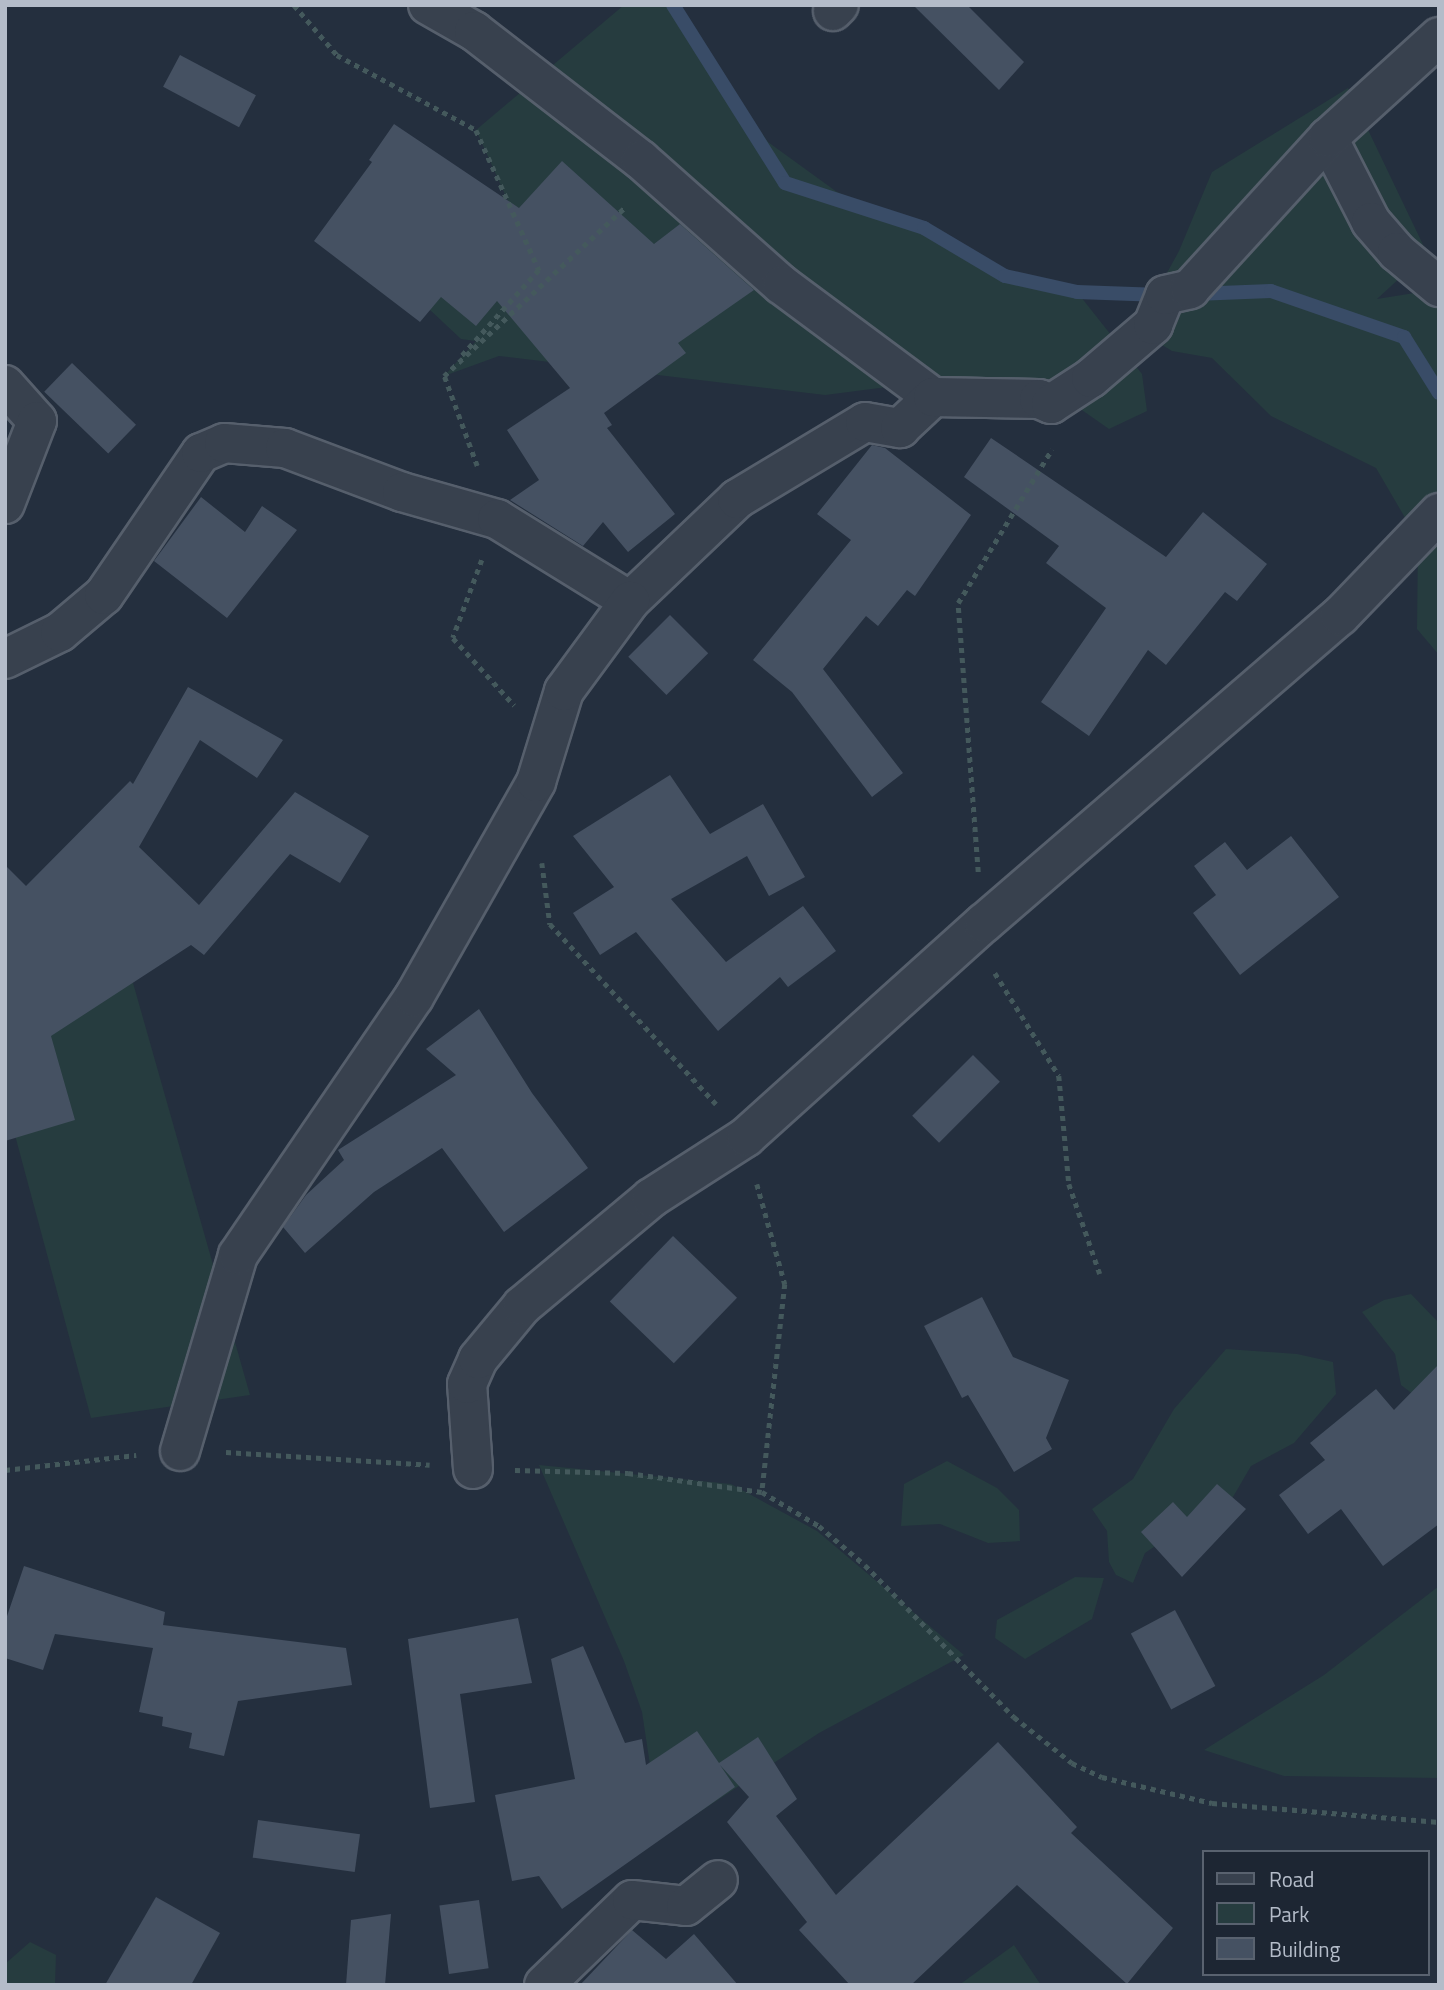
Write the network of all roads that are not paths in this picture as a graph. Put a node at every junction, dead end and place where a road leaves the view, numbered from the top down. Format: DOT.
graph roads {
  1 [pos="428,5"];
  2 [pos="1439,37"];
  3 [pos="1328,138"];
  4 [pos="1439,287"];
  5 [pos="5,384"];
  6 [pos="933,397"];
  7 [pos="5,504"];
  8 [pos="1439,513"];
  9 [pos="631,601"];
  10 [pos="5,659"];
  11 [pos="180,1451"];
  12 [pos="473,1469"];
  13 [pos="718,1880"];
  14 [pos="544,1985"];
  1 -- 6 [label="street"];
  2 -- 3 [label="street"];
  3 -- 4 [label="street"];
  3 -- 6 [label="street"];
  5 -- 7 [label="street"];
  6 -- 9 [label="street"];
  8 -- 12 [label="street"];
  9 -- 10 [label="street"];
  9 -- 11 [label="street"];
  13 -- 14 [label="street"];
}
